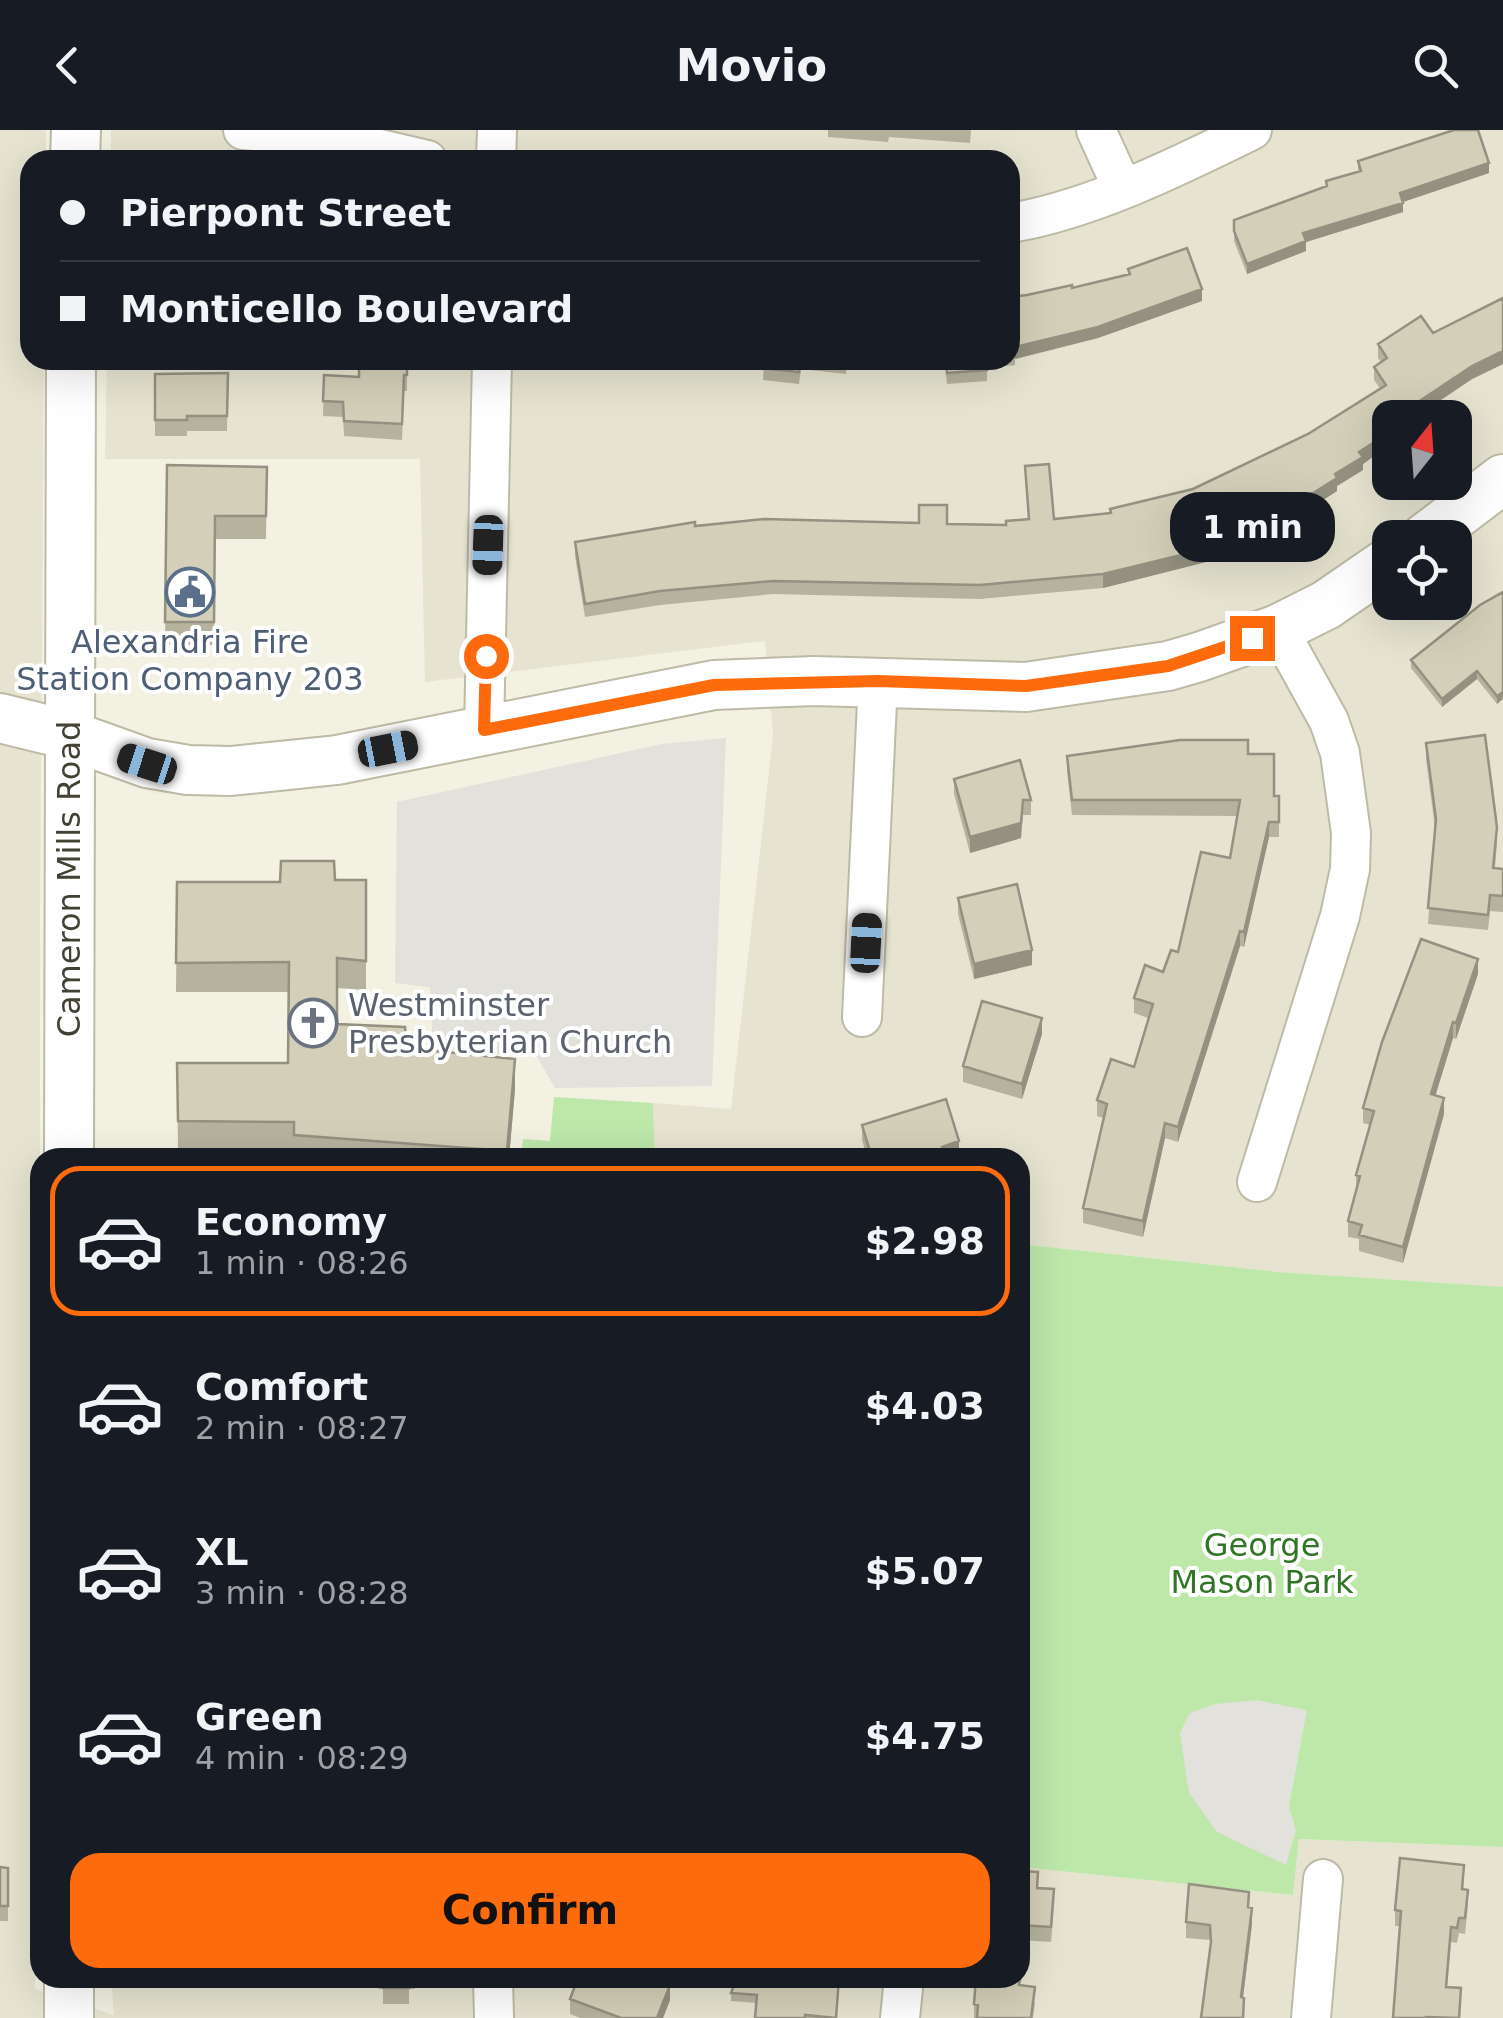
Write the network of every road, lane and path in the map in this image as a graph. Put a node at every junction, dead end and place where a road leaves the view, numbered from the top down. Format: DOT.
graph roads {
  1 [pos="243,130"];
  2 [pos="1096,130"];
  3 [pos="1252,130"];
  4 [pos="382,150"];
  5 [pos="1122,187"];
  6 [pos="1020,221"];
  7 [pos="71,370"];
  8 [pos="492,370"];
  9 [pos="1503,479"];
  10 [pos="1449,520"];
  11 [pos="1372,574"];
  12 [pos="1278,629"];
  13 [pos="878,681"];
  14 [pos="0,718"];
  15 [pos="484,730"];
  16 [pos="70,735"];
  17 [pos="862,1017"];
  18 [pos="70,1148"];
  19 [pos="1257,1182"];
  20 [pos="1323,1880"];
  21 [pos="70,1988"];
  22 [pos="492,1988"];
  23 [pos="903,1988"];
  24 [pos="70,2018"];
  25 [pos="494,2018"];
  26 [pos="900,2018"];
  27 [pos="1312,2018"];
  1 -- 4 [label="street"];
  2 -- 5 [label="street"];
  3 -- 5 [label="street"];
  5 -- 6 [label="street"];
  7 -- 16 [label="street, Cameron Mills Road"];
  8 -- 15 [label="street"];
  9 -- 10 [label="street"];
  11 -- 12 [label="street"];
  12 -- 13 [label="street"];
  12 -- 19 [label="street"];
  13 -- 15 [label="street"];
  13 -- 17 [label="street"];
  14 -- 16 [label="street"];
  15 -- 16 [label="street"];
  16 -- 18 [label="street, Cameron Mills Road"];
  20 -- 27 [label="street"];
  21 -- 24 [label="street"];
  22 -- 25 [label="street"];
  23 -- 26 [label="street"];
}
